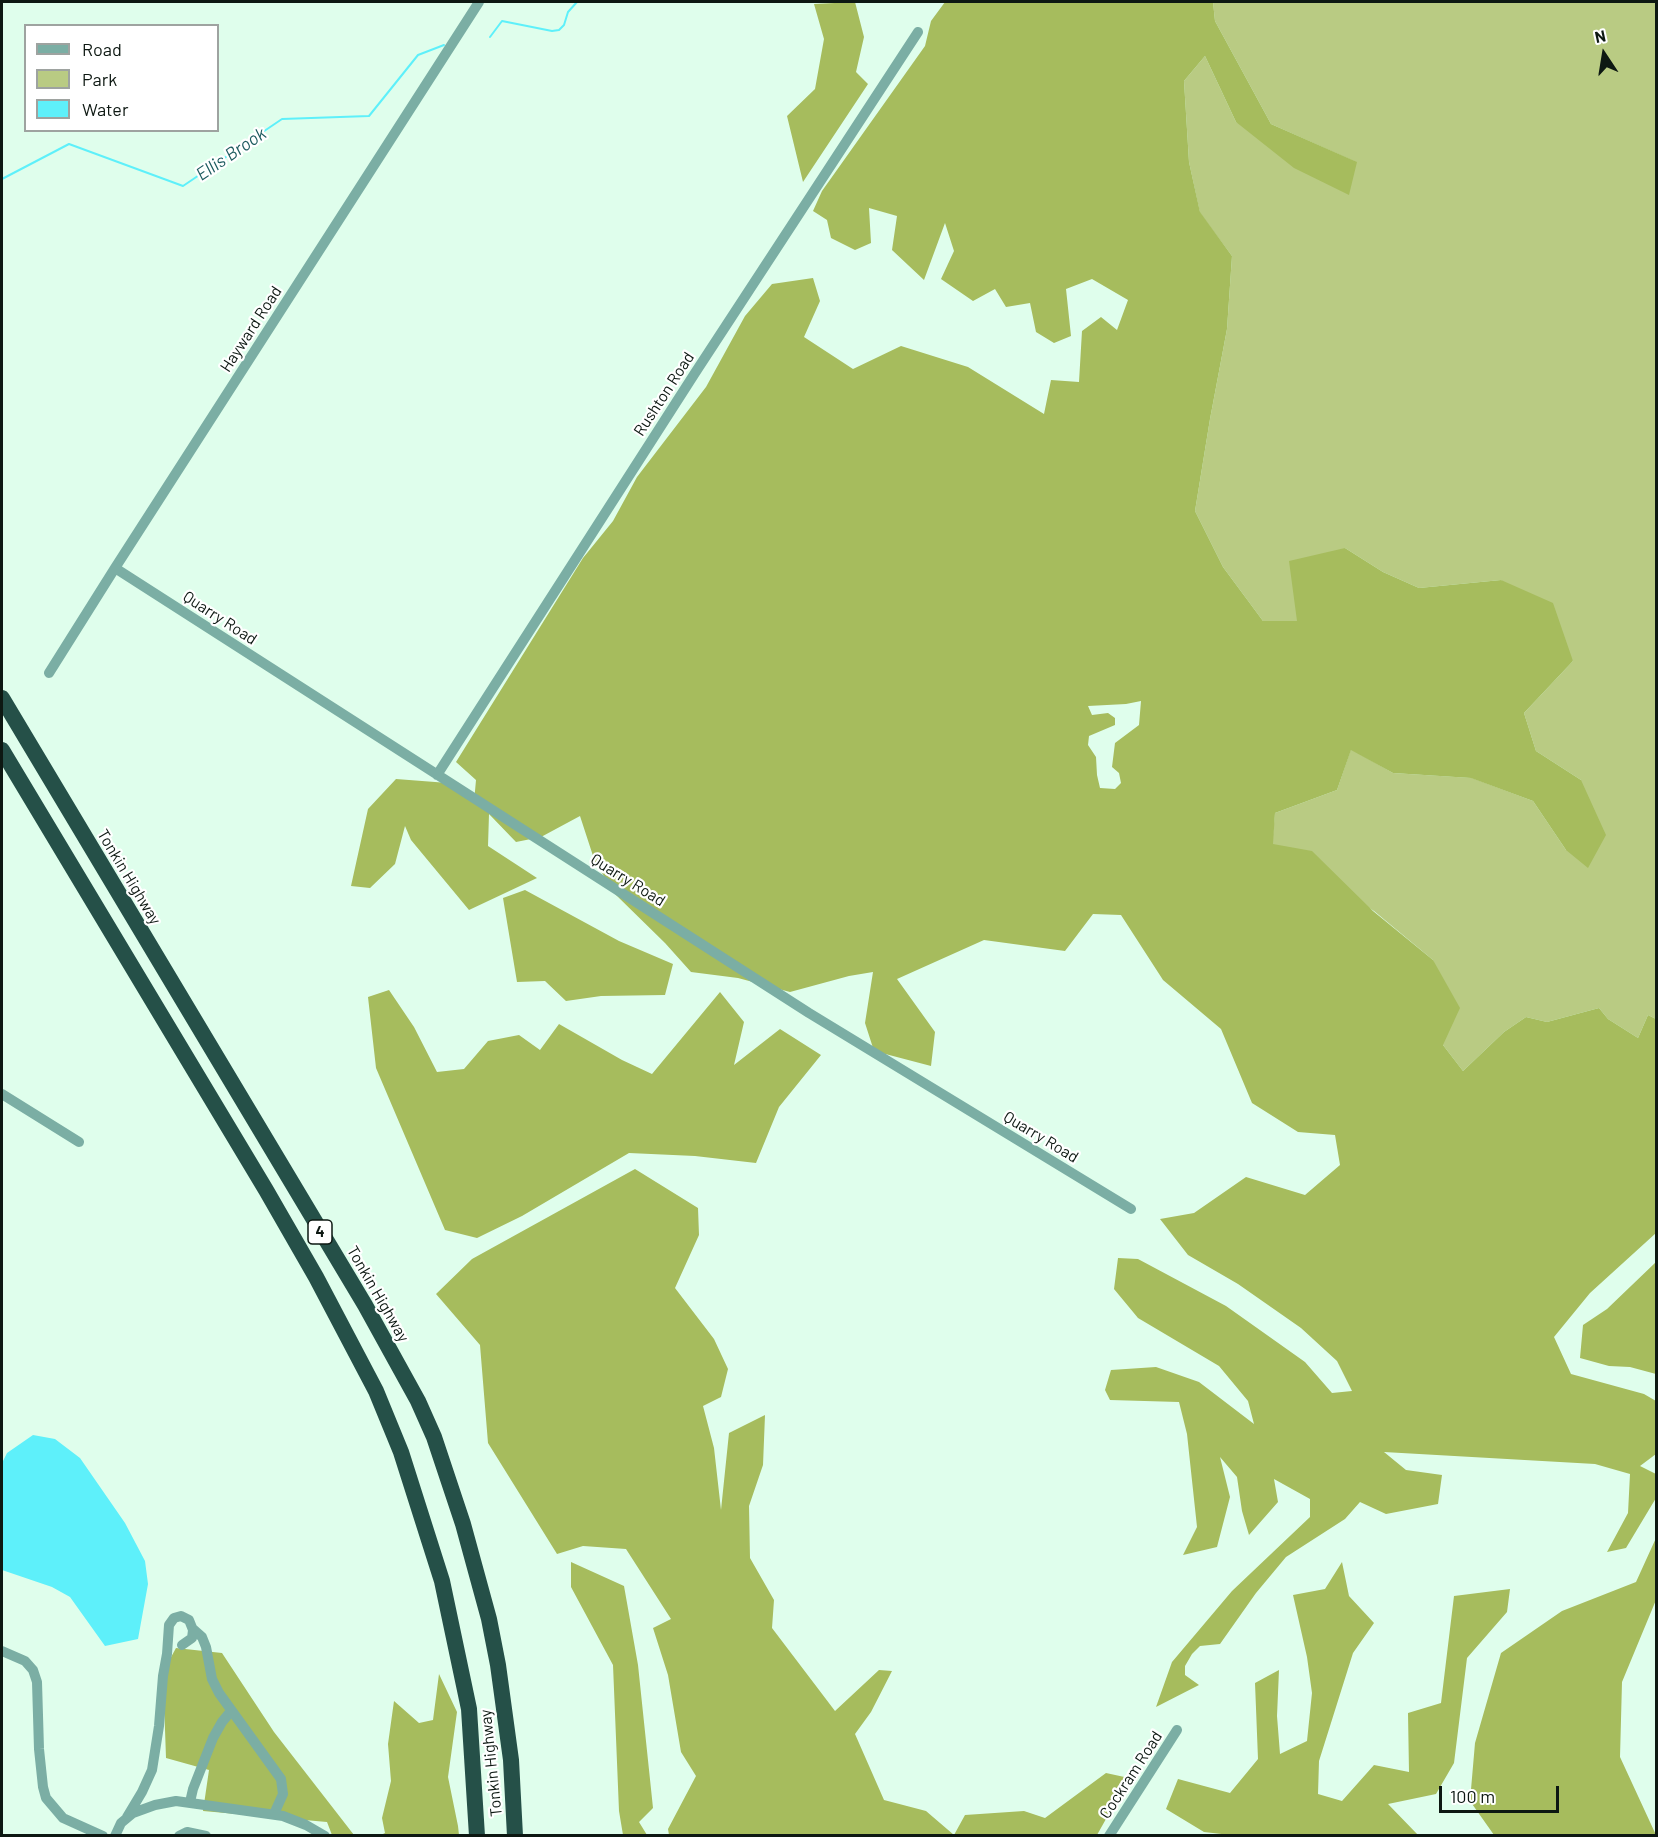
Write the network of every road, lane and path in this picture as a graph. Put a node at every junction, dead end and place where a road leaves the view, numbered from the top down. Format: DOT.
graph roads {
  1 [pos="479,2"];
  2 [pos="918,32"];
  3 [pos="115,568"];
  4 [pos="49,673"];
  5 [pos="2,698"];
  6 [pos="2,750"];
  7 [pos="437,775"];
  8 [pos="2,1094"];
  9 [pos="79,1142"];
  10 [pos="1131,1209"];
  11 [pos="193,1629"];
  12 [pos="182,1645"];
  13 [pos="2,1651"];
  14 [pos="231,1711"];
  15 [pos="1178,1730"];
  16 [pos="190,1802"];
  17 [pos="274,1814"];
  18 [pos="127,1817"];
  19 [pos="103,1836"];
  20 [pos="115,1836"];
  21 [pos="179,1836"];
  22 [pos="206,1836"];
  23 [pos="325,1836"];
  24 [pos="477,1836"];
  25 [pos="515,1836"];
  26 [pos="1109,1836"];
  1 -- 3 [label="street, Hayward Road"];
  2 -- 7 [label="street, Rushton Road"];
  3 -- 4 [label="street, Hayward Road"];
  3 -- 7 [label="street, Quarry Road"];
  5 -- 25 [label="highway, Tonkin Highway / 4"];
  6 -- 24 [label="highway, Tonkin Highway / 4"];
  7 -- 10 [label="street, Quarry Road"];
  8 -- 9 [label="street"];
  11 -- 12 [label="street"];
  11 -- 14 [label="street"];
  11 -- 18 [label="street"];
  13 -- 19 [label="street"];
  14 -- 16 [label="street"];
  14 -- 17 [label="street"];
  15 -- 26 [label="street, Cockram Road"];
  16 -- 17 [label="street"];
  16 -- 18 [label="street"];
  17 -- 23 [label="street"];
  18 -- 20 [label="street"];
  21 -- 22 [label="street"];
}
